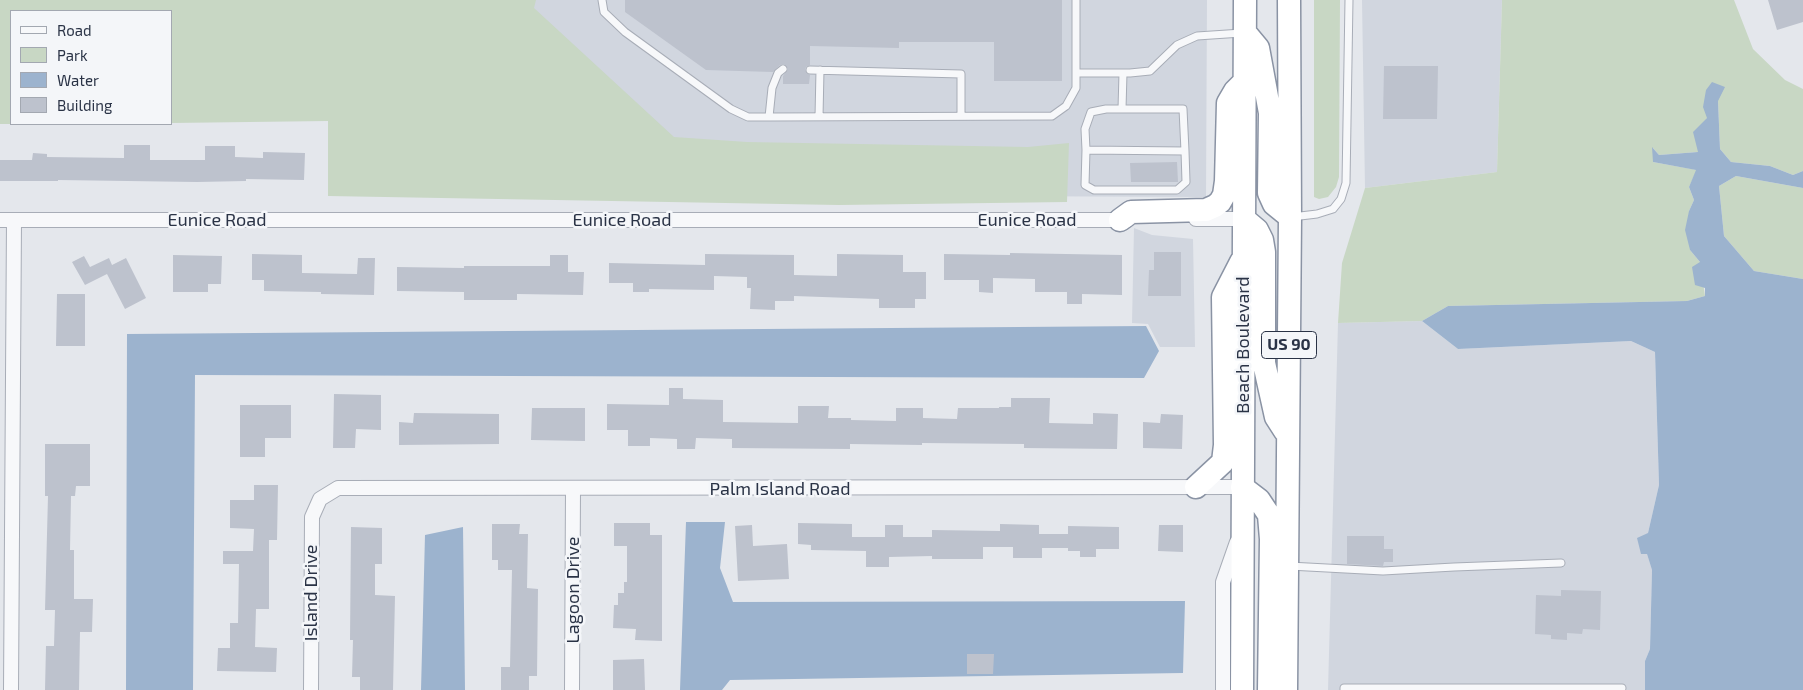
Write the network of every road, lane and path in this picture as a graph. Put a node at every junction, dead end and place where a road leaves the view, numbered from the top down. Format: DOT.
graph roads {
  1 [pos="602,0"];
  2 [pos="1076,0"];
  3 [pos="1245,0"];
  4 [pos="1278,0"];
  5 [pos="1289,0"];
  6 [pos="1348,0"];
  7 [pos="1245,33"];
  8 [pos="1289,34"];
  9 [pos="783,69"];
  10 [pos="810,70"];
  11 [pos="820,70"];
  12 [pos="1076,73"];
  13 [pos="1123,73"];
  14 [pos="1245,81"];
  15 [pos="1122,109"];
  16 [pos="961,116"];
  17 [pos="769,117"];
  18 [pos="819,117"];
  19 [pos="1086,150"];
  20 [pos="1185,151"];
  21 [pos="1290,217"];
  22 [pos="7,220"];
  23 [pos="1120,220"];
  24 [pos="1244,220"];
  25 [pos="1244,256"];
  26 [pos="1288,436"];
  27 [pos="1196,487"];
  28 [pos="1242,487"];
  29 [pos="573,489"];
  30 [pos="320,499"];
  31 [pos="1242,527"];
  32 [pos="1561,563"];
  33 [pos="1287,566"];
  34 [pos="1622,688"];
  35 [pos="11,690"];
  36 [pos="311,690"];
  37 [pos="572,690"];
  38 [pos="1223,690"];
  39 [pos="1242,690"];
  40 [pos="1269,690"];
  41 [pos="1286,690"];
  42 [pos="1344,690"];
  1 -- 17 [label="lane"];
  2 -- 12 [label="lane"];
  3 -- 7 [label="highway, Beach Boulevard / US 90"];
  4 -- 8 [label="highway"];
  5 -- 8 [label="highway, US 90"];
  6 -- 21 [label="lane"];
  7 -- 13 [label="lane"];
  7 -- 14 [label="highway, Beach Boulevard / US 90"];
  7 -- 21 [label="highway"];
  8 -- 21 [label="highway, US 90"];
  9 -- 17 [label="lane"];
  10 -- 11 [label="lane"];
  11 -- 16 [label="lane"];
  11 -- 18 [label="lane"];
  12 -- 13 [label="lane"];
  12 -- 16 [label="lane"];
  13 -- 15 [label="lane"];
  14 -- 23 [label="highway"];
  14 -- 24 [label="highway, Beach Boulevard / US 90"];
  15 -- 19 [label="lane"];
  15 -- 20 [label="lane"];
  16 -- 18 [label="lane"];
  17 -- 18 [label="lane"];
  19 -- 20 [label="lane"];
  19 -- 20 [label="lane"];
  21 -- 26 [label="highway, US 90"];
  22 -- 23 [label="street, Eunice Road"];
  22 -- 35 [label="street"];
  23 -- 24 [label="street, Eunice Road"];
  24 -- 25 [label="highway, Beach Boulevard / US 90"];
  24 -- 26 [label="highway"];
  25 -- 27 [label="highway"];
  25 -- 28 [label="highway, Beach Boulevard / US 90"];
  26 -- 33 [label="highway, US 90"];
  27 -- 28 [label="street, Palm Island Road"];
  27 -- 29 [label="street, Palm Island Road"];
  28 -- 31 [label="highway, Beach Boulevard / US 90"];
  28 -- 40 [label="highway"];
  29 -- 30 [label="street, Palm Island Road"];
  29 -- 37 [label="street, Lagoon Drive"];
  30 -- 36 [label="street, Island Drive"];
  31 -- 38 [label="street"];
  31 -- 39 [label="highway, Beach Boulevard / US 90"];
  32 -- 33 [label="lane"];
  33 -- 41 [label="highway, US 90"];
  34 -- 42 [label="lane"];
}
